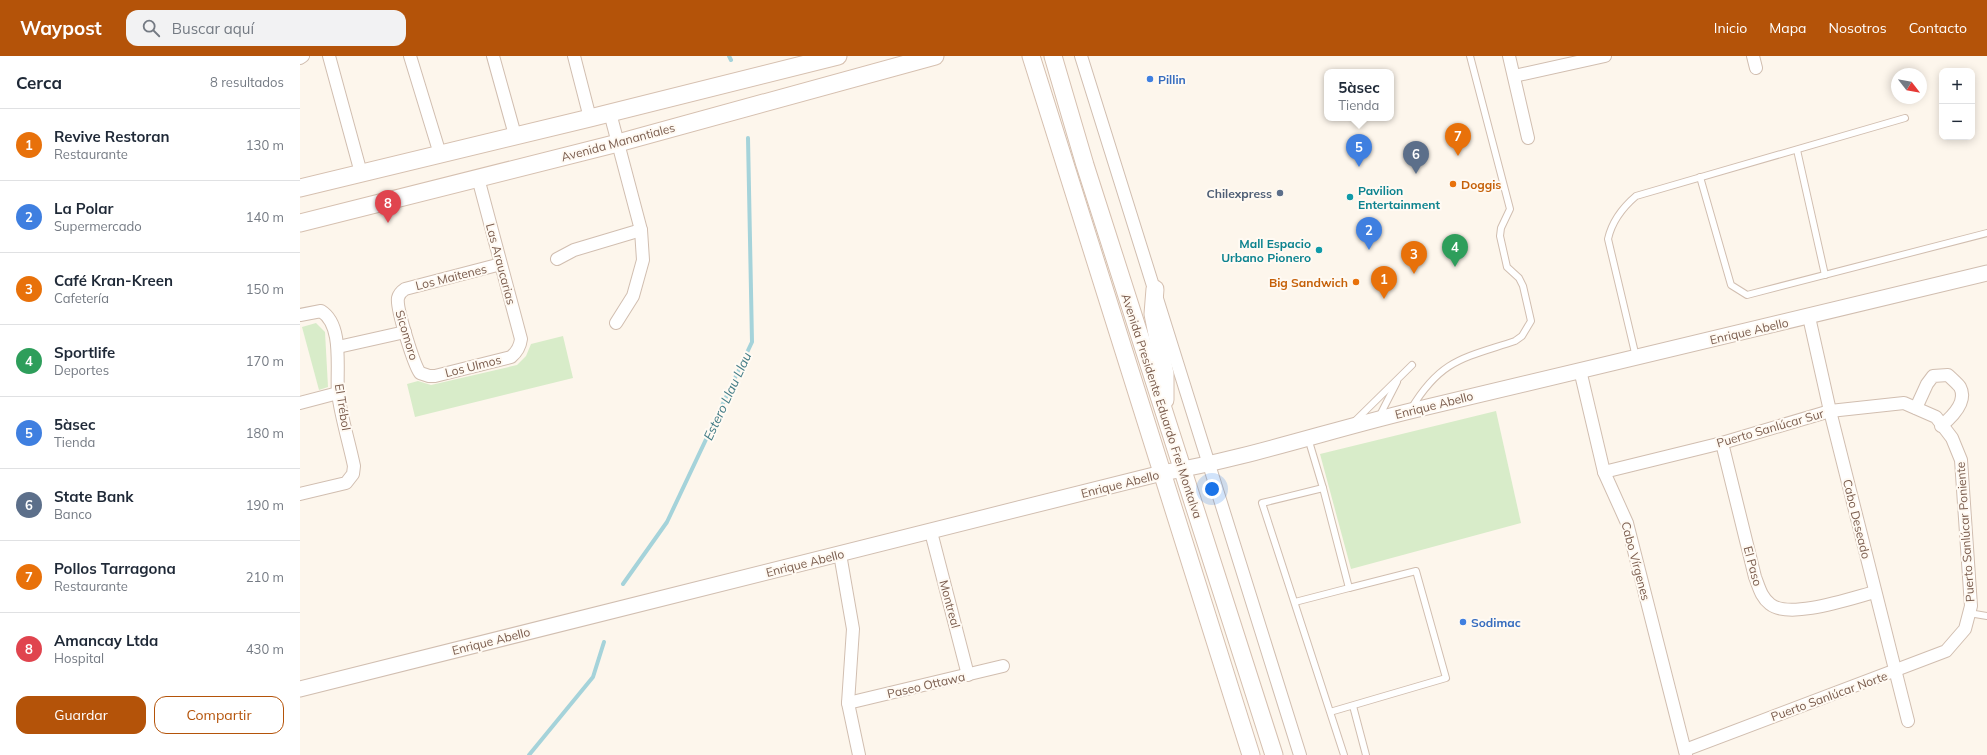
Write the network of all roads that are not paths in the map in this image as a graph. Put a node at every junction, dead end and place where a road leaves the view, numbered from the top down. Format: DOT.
graph roads {
  1 [pos="303,56"];
  2 [pos="328,56"];
  3 [pos="410,56"];
  4 [pos="493,56"];
  5 [pos="574,56"];
  6 [pos="838,56"];
  7 [pos="935,56"];
  8 [pos="1031,56"];
  9 [pos="1053,56"];
  10 [pos="1082,56"];
  11 [pos="1470,56"];
  12 [pos="1509,56"];
  13 [pos="1605,56"];
  14 [pos="300,58"];
  15 [pos="1514,76"];
  16 [pos="610,113"];
  17 [pos="590,118"];
  18 [pos="1905,118"];
  19 [pos="514,136"];
  20 [pos="1528,138"];
  21 [pos="618,143"];
  22 [pos="1797,150"];
  23 [pos="440,154"];
  24 [pos="361,173"];
  25 [pos="1700,177"];
  26 [pos="478,178"];
  27 [pos="300,188"];
  28 [pos="300,223"];
  29 [pos="641,230"];
  30 [pos="1987,232"];
  31 [pos="557,260"];
  32 [pos="501,264"];
  33 [pos="1987,273"];
  34 [pos="1825,275"];
  35 [pos="1155,289"];
  36 [pos="401,292"];
  37 [pos="300,315"];
  38 [pos="1809,317"];
  39 [pos="616,324"];
  40 [pos="405,332"];
  41 [pos="338,346"];
  42 [pos="519,349"];
  43 [pos="1636,356"];
  44 [pos="1412,365"];
  45 [pos="1580,370"];
  46 [pos="424,375"];
  47 [pos="1400,376"];
  48 [pos="338,393"];
  49 [pos="300,403"];
  50 [pos="1916,408"];
  51 [pos="1163,410"];
  52 [pos="1410,411"];
  53 [pos="1830,411"];
  54 [pos="1378,419"];
  55 [pos="1939,422"];
  56 [pos="1349,427"];
  57 [pos="1308,438"];
  58 [pos="1722,442"];
  59 [pos="1210,464"];
  60 [pos="1182,470"];
  61 [pos="1604,472"];
  62 [pos="1162,473"];
  63 [pos="1322,488"];
  64 [pos="300,494"];
  65 [pos="931,532"];
  66 [pos="840,554"];
  67 [pos="1349,588"];
  68 [pos="1875,592"];
  69 [pos="1295,602"];
  70 [pos="1969,613"];
  71 [pos="1987,616"];
  72 [pos="1965,629"];
  73 [pos="1004,666"];
  74 [pos="1895,671"];
  75 [pos="968,676"];
  76 [pos="300,689"];
  77 [pos="848,703"];
  78 [pos="1353,706"];
  79 [pos="1330,712"];
  80 [pos="1908,721"];
  81 [pos="1273,750"];
  82 [pos="1685,752"];
  83 [pos="859,755"];
  84 [pos="1251,755"];
  85 [pos="1284,755"];
  86 [pos="1300,755"];
  87 [pos="1344,755"];
  88 [pos="1366,755"];
  1 -- 14 [label="street"];
  2 -- 24 [label="street"];
  3 -- 23 [label="street"];
  4 -- 19 [label="street"];
  5 -- 17 [label="street"];
  6 -- 16 [label="main road"];
  7 -- 21 [label="main road, Avenida Manantiales"];
  8 -- 62 [label="main road, Avenida Presidente Eduardo Frei Montalva"];
  9 -- 51 [label="main road, Avenida Presidente Eduardo Frei Montalva"];
  10 -- 35 [label="street"];
  11 -- 52 [label="lane"];
  12 -- 15 [label="street"];
  13 -- 15 [label="street"];
  15 -- 20 [label="street"];
  16 -- 17 [label="main road"];
  16 -- 21 [label="street"];
  17 -- 19 [label="main road"];
  18 -- 22 [label="lane"];
  19 -- 23 [label="main road"];
  21 -- 26 [label="main road, Avenida Manantiales"];
  21 -- 29 [label="street"];
  22 -- 25 [label="lane"];
  22 -- 34 [label="lane"];
  23 -- 24 [label="main road"];
  24 -- 27 [label="main road"];
  25 -- 34 [label="lane"];
  25 -- 43 [label="lane"];
  26 -- 28 [label="main road, Avenida Manantiales"];
  26 -- 32 [label="street, Las Araucarias"];
  29 -- 31 [label="street"];
  29 -- 39 [label="street"];
  30 -- 34 [label="lane"];
  32 -- 36 [label="street, Los Maitenes"];
  32 -- 42 [label="street, Las Araucarias"];
  33 -- 38 [label="street, Enrique Abello"];
  35 -- 51 [label="main road"];
  35 -- 59 [label="street"];
  36 -- 40 [label="street, Sicomoro"];
  37 -- 41 [label="street, El Trébol"];
  38 -- 43 [label="street, Enrique Abello"];
  38 -- 53 [label="street, Cabo Deseado"];
  40 -- 41 [label="street"];
  40 -- 46 [label="street, Sicomoro"];
  41 -- 48 [label="street, El Trébol"];
  42 -- 46 [label="street, Los Ulmos"];
  43 -- 45 [label="street, Enrique Abello"];
  44 -- 47 [label="lane"];
  45 -- 52 [label="street, Enrique Abello"];
  45 -- 61 [label="street, Cabo Vírgenes"];
  47 -- 54 [label="lane"];
  47 -- 56 [label="lane"];
  48 -- 49 [label="street"];
  48 -- 64 [label="street, El Trébol"];
  50 -- 53 [label="street, Puerto Sanlúcar Sur"];
  50 -- 55 [label="street, Puerto Sanlúcar Sur"];
  50 -- 55 [label="street"];
  51 -- 60 [label="main road, Avenida Presidente Eduardo Frei Montalva"];
  52 -- 54 [label="street, Enrique Abello"];
  53 -- 58 [label="street, Puerto Sanlúcar Sur"];
  53 -- 68 [label="street, Cabo Deseado"];
  54 -- 56 [label="street, Enrique Abello"];
  55 -- 70 [label="street, Puerto Sanlúcar Poniente"];
  56 -- 57 [label="street, Enrique Abello"];
  57 -- 59 [label="street, Enrique Abello"];
  57 -- 63 [label="lane"];
  58 -- 61 [label="street, Puerto Sanlúcar Sur"];
  58 -- 68 [label="street, El Paso"];
  59 -- 60 [label="street, Enrique Abello"];
  59 -- 86 [label="street"];
  60 -- 62 [label="street, Enrique Abello"];
  60 -- 81 [label="main road, Avenida Presidente Eduardo Frei Montalva"];
  61 -- 82 [label="street, Cabo Vírgenes"];
  62 -- 65 [label="street, Enrique Abello"];
  62 -- 84 [label="main road, Avenida Presidente Eduardo Frei Montalva"];
  63 -- 67 [label="lane"];
  63 -- 69 [label="lane"];
  65 -- 66 [label="street, Enrique Abello"];
  65 -- 75 [label="street, Montreal"];
  66 -- 76 [label="street, Enrique Abello"];
  66 -- 77 [label="street"];
  67 -- 69 [label="lane"];
  67 -- 78 [label="lane"];
  68 -- 74 [label="street, Cabo Deseado"];
  69 -- 79 [label="lane"];
  70 -- 71 [label="lane"];
  70 -- 72 [label="street, Puerto Sanlúcar Poniente"];
  72 -- 74 [label="street, Puerto Sanlúcar Norte"];
  73 -- 75 [label="street, Paseo Ottawa"];
  74 -- 80 [label="street, Cabo Deseado"];
  74 -- 82 [label="street, Puerto Sanlúcar Norte"];
  75 -- 77 [label="street, Paseo Ottawa"];
  77 -- 83 [label="street"];
  78 -- 79 [label="lane"];
  78 -- 88 [label="lane"];
  79 -- 87 [label="lane"];
  81 -- 85 [label="main road"];
}
